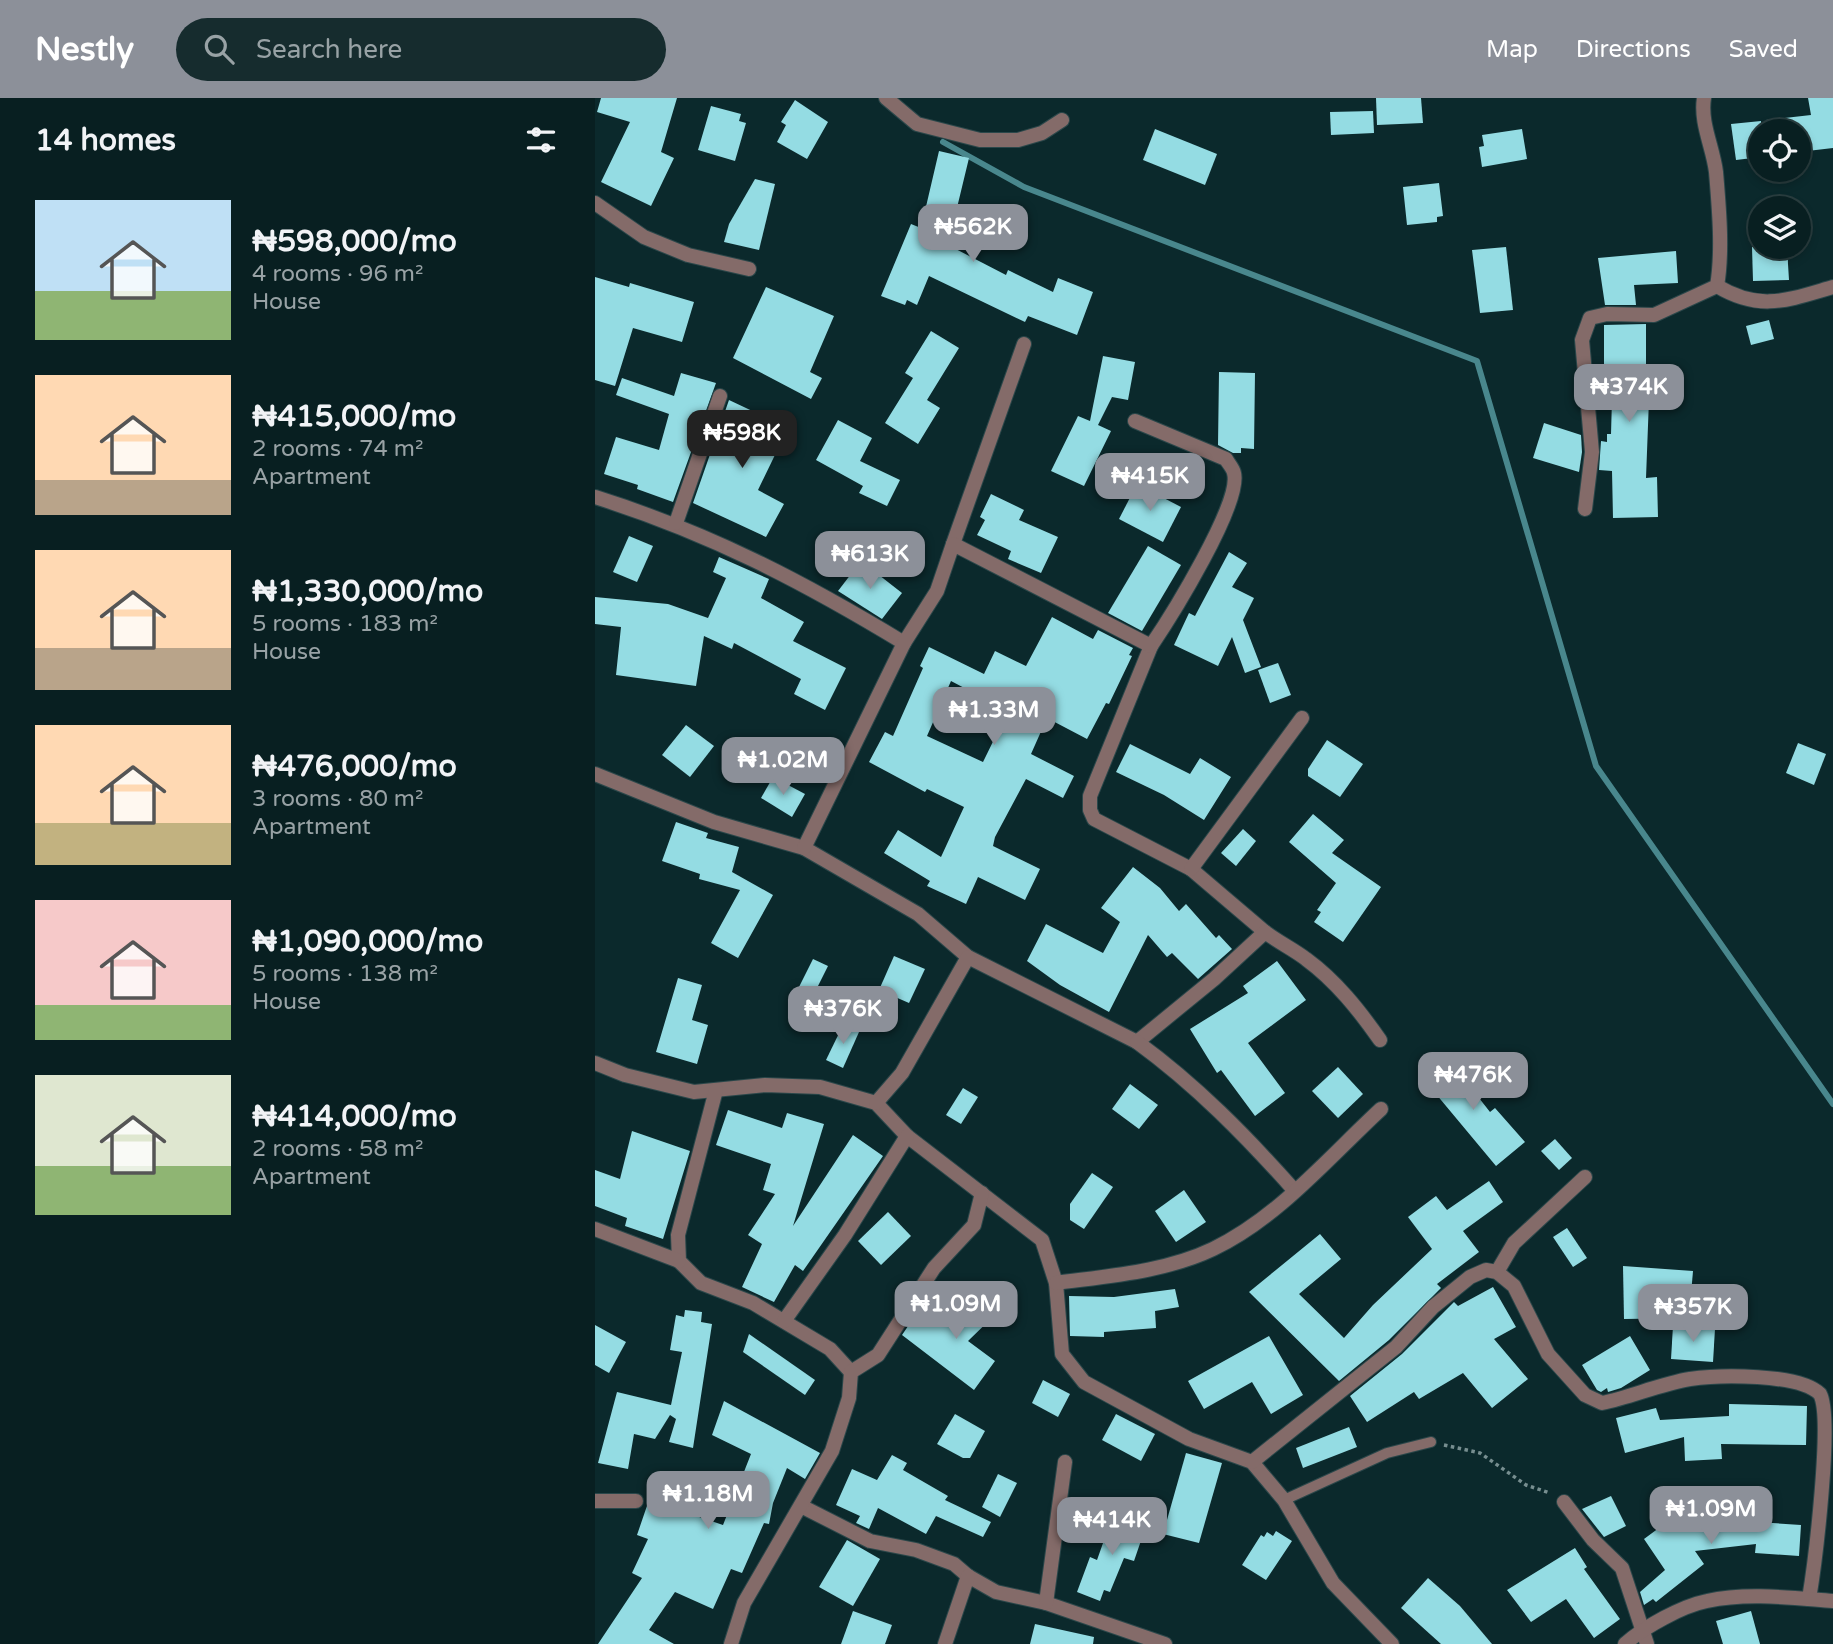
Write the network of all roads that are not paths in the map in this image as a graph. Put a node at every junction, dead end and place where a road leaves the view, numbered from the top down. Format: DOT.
graph roads {
  1 [pos="887,98"];
  2 [pos="1703,98"];
  3 [pos="1062,120"];
  4 [pos="595,203"];
  5 [pos="749,270"];
  6 [pos="1717,286"];
  7 [pos="1833,287"];
  8 [pos="1024,344"];
  9 [pos="720,396"];
  10 [pos="1135,421"];
  11 [pos="595,497"];
  12 [pos="1585,509"];
  13 [pos="676,523"];
  14 [pos="953,544"];
  15 [pos="904,643"];
  16 [pos="1151,646"];
  17 [pos="1302,719"];
  18 [pos="595,774"];
  19 [pos="804,848"];
  20 [pos="1191,869"];
  21 [pos="1265,932"];
  22 [pos="968,957"];
  23 [pos="1380,1040"];
  24 [pos="1137,1042"];
  25 [pos="595,1063"];
  26 [pos="716,1090"];
  27 [pos="876,1104"];
  28 [pos="1381,1109"];
  29 [pos="907,1136"];
  30 [pos="1585,1177"];
  31 [pos="1294,1190"];
  32 [pos="982,1193"];
  33 [pos="595,1229"];
  34 [pos="679,1261"];
  35 [pos="1497,1272"];
  36 [pos="1056,1283"];
  37 [pos="784,1321"];
  38 [pos="851,1372"];
  39 [pos="1431,1442"];
  40 [pos="1065,1462"];
  41 [pos="1252,1462"];
  42 [pos="1284,1500"];
  43 [pos="636,1501"];
  44 [pos="595,1502"];
  45 [pos="1564,1502"];
  46 [pos="801,1506"];
  47 [pos="968,1576"];
  48 [pos="1809,1599"];
  49 [pos="1833,1601"];
  50 [pos="1046,1603"];
  51 [pos="1642,1629"];
  52 [pos="731,1644"];
  53 [pos="945,1644"];
  54 [pos="1165,1644"];
  55 [pos="1392,1644"];
  56 [pos="1625,1644"];
  57 [pos="1647,1644"];
  1 -- 3 [label="street"];
  2 -- 6 [label="street"];
  4 -- 5 [label="street"];
  6 -- 7 [label="street"];
  6 -- 12 [label="street"];
  8 -- 14 [label="street"];
  9 -- 13 [label="street"];
  10 -- 16 [label="street"];
  11 -- 13 [label="street"];
  13 -- 15 [label="street"];
  14 -- 15 [label="street"];
  14 -- 16 [label="street"];
  15 -- 19 [label="street"];
  16 -- 20 [label="street"];
  17 -- 20 [label="street"];
  18 -- 19 [label="street"];
  19 -- 22 [label="street"];
  20 -- 21 [label="street"];
  21 -- 23 [label="street"];
  21 -- 24 [label="street"];
  22 -- 24 [label="street"];
  22 -- 27 [label="street"];
  24 -- 31 [label="street"];
  25 -- 26 [label="street"];
  26 -- 27 [label="street"];
  26 -- 34 [label="street"];
  27 -- 29 [label="street"];
  28 -- 31 [label="street"];
  29 -- 32 [label="street"];
  29 -- 37 [label="street"];
  30 -- 35 [label="street"];
  31 -- 36 [label="street"];
  32 -- 36 [label="street"];
  32 -- 38 [label="street"];
  33 -- 34 [label="street"];
  34 -- 37 [label="street"];
  35 -- 41 [label="street"];
  35 -- 48 [label="street"];
  36 -- 41 [label="street"];
  37 -- 38 [label="street"];
  38 -- 46 [label="street"];
  39 -- 42 [label="lane"];
  40 -- 50 [label="street"];
  41 -- 42 [label="street"];
  42 -- 55 [label="street"];
  43 -- 44 [label="street"];
  45 -- 51 [label="street"];
  46 -- 47 [label="street"];
  46 -- 52 [label="street"];
  47 -- 50 [label="street"];
  47 -- 53 [label="street"];
  48 -- 49 [label="street"];
  48 -- 51 [label="street"];
  50 -- 54 [label="street"];
  51 -- 56 [label="street"];
  51 -- 57 [label="street"];
}
